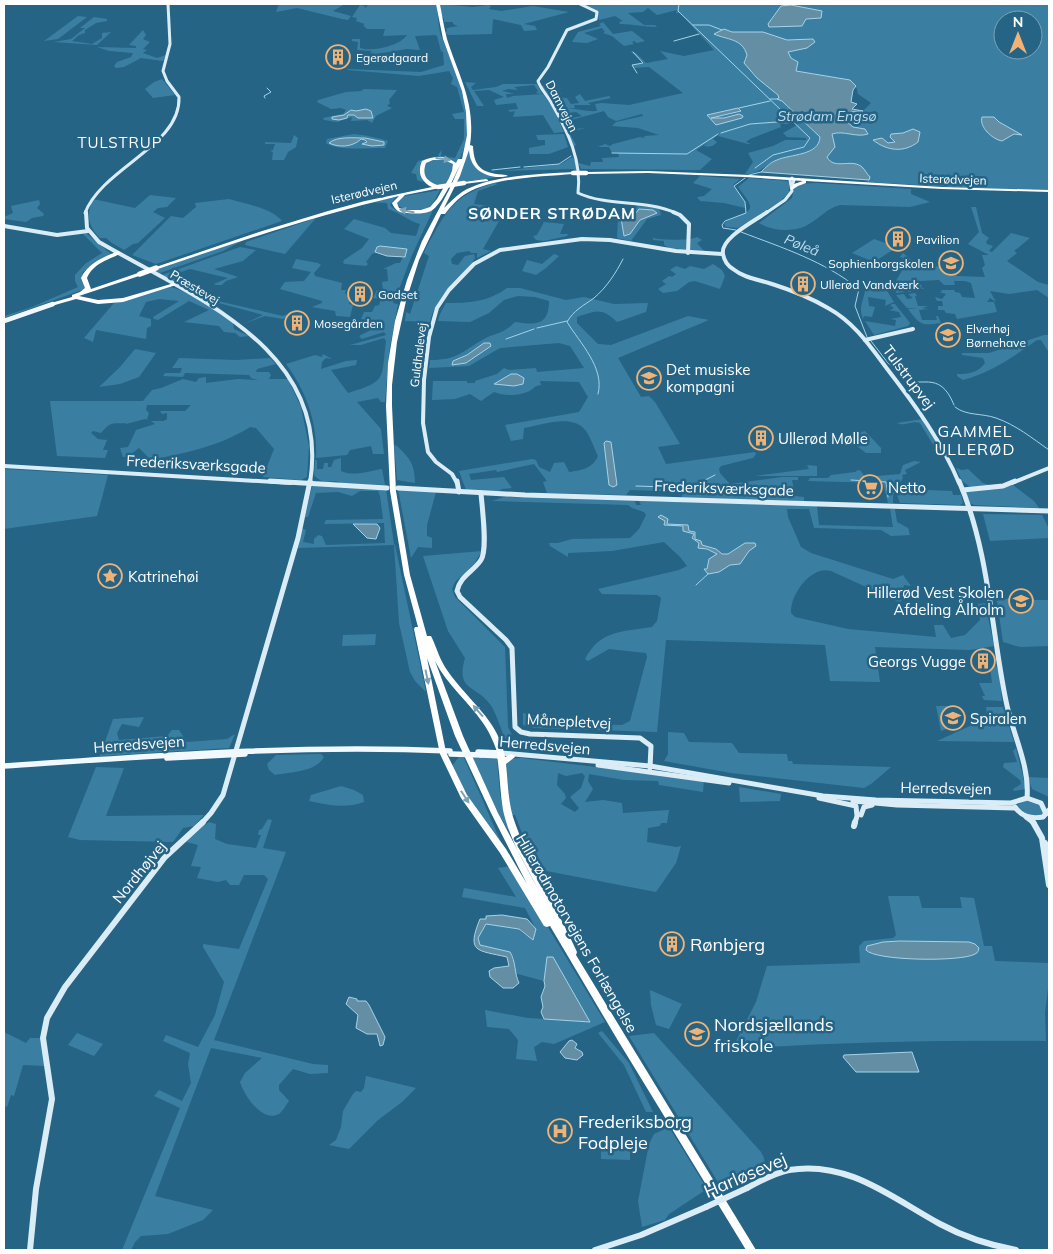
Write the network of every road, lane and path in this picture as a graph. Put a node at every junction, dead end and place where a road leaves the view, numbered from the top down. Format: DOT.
graph roads {
  1 [pos="168,4"];
  2 [pos="438,4"];
  3 [pos="580,4"];
  4 [pos="470,122"];
  5 [pos="469,139"];
  6 [pos="455,170"];
  7 [pos="549,174"];
  8 [pos="792,180"];
  9 [pos="838,183"];
  10 [pos="855,184"];
  11 [pos="438,186"];
  12 [pos="430,188"];
  13 [pos="792,188"];
  14 [pos="444,189"];
  15 [pos="1049,191"];
  16 [pos="4,226"];
  17 [pos="88,231"];
  18 [pos="428,234"];
  19 [pos="424,241"];
  20 [pos="688,252"];
  21 [pos="118,253"];
  22 [pos="722,254"];
  23 [pos="118,281"];
  24 [pos="112,283"];
  25 [pos="86,284"];
  26 [pos="173,285"];
  27 [pos="87,300"];
  28 [pos="60,301"];
  29 [pos="52,304"];
  30 [pos="4,321"];
  31 [pos="913,329"];
  32 [pos="865,340"];
  33 [pos="4,466"];
  34 [pos="1049,468"];
  35 [pos="309,483"];
  36 [pos="387,488"];
  37 [pos="398,488"];
  38 [pos="963,490"];
  39 [pos="459,492"];
  40 [pos="481,493"];
  41 [pos="969,508"];
  42 [pos="1049,511"];
  43 [pos="410,587"];
  44 [pos="416,612"];
  45 [pos="235,752"];
  46 [pos="447,752"];
  47 [pos="511,757"];
  48 [pos="501,758"];
  49 [pos="4,766"];
  50 [pos="650,768"];
  51 [pos="1026,779"];
  52 [pos="821,797"];
  53 [pos="1027,798"];
  54 [pos="1034,799"];
  55 [pos="1016,801"];
  56 [pos="860,802"];
  57 [pos="1042,804"];
  58 [pos="1049,804"];
  59 [pos="897,805"];
  60 [pos="1015,808"];
  61 [pos="1046,814"];
  62 [pos="861,815"];
  63 [pos="1026,817"];
  64 [pos="1049,860"];
  65 [pos="1049,885"];
  66 [pos="581,972"];
  67 [pos="30,1250"];
  68 [pos="594,1250"];
  69 [pos="751,1250"];
  70 [pos="1016,1250"];
  1 -- 17 [label="street"];
  2 -- 4 [label="highway, Hillerødmotorvejens Forlængelse"];
  3 -- 20 [label="street, Damvejen"];
  4 -- 5 [label="highway, Hillerødmotorvejens Forlængelse"];
  4 -- 7 [label="highway"];
  5 -- 6 [label="highway"];
  5 -- 18 [label="highway, Hillerødmotorvejens Forlængelse"];
  11 -- 6 [label="highway, one-way"];
  6 -- 14 [label="highway"];
  7 -- 8 [label="highway, Isterødvejen, bridge"];
  7 -- 11 [label="highway, Isterødvejen, bridge"];
  7 -- 18 [label="highway"];
  8 -- 9 [label="highway, Isterødvejen"];
  8 -- 10 [label="highway, Isterødvejen"];
  8 -- 13 [label="street"];
  9 -- 10 [label="highway, Isterødvejen"];
  9 -- 13 [label="highway"];
  10 -- 15 [label="highway, Isterødvejen"];
  11 -- 12 [label="highway, Isterødvejen"];
  14 -- 12 [label="highway, one-way"];
  12 -- 23 [label="highway, Isterødvejen, bridge"];
  13 -- 22 [label="street"];
  14 -- 19 [label="highway"];
  16 -- 17 [label="street"];
  17 -- 21 [label="street, Præstevej"];
  18 -- 19 [label="highway, Hillerødmotorvejens Forlængelse"];
  19 -- 43 [label="highway, Hillerødmotorvejens Forlængelse"];
  20 -- 22 [label="street, Guldhalevej"];
  20 -- 39 [label="street, Guldhalevej"];
  21 -- 25 [label="highway"];
  21 -- 26 [label="street, Præstevej"];
  22 -- 32 [label="street, Tulstrupvej"];
  23 -- 24 [label="highway, Isterødvejen"];
  23 -- 25 [label="highway"];
  24 -- 27 [label="highway"];
  24 -- 28 [label="highway, Isterødvejen"];
  25 -- 28 [label="highway"];
  26 -- 27 [label="highway"];
  26 -- 35 [label="street, Præstevej"];
  27 -- 29 [label="highway"];
  28 -- 29 [label="highway, Isterødvejen"];
  29 -- 30 [label="main road, Isterødvejen"];
  31 -- 32 [label="street"];
  32 -- 38 [label="street, Tulstrupvej"];
  33 -- 35 [label="street, Frederiksværksgade"];
  34 -- 38 [label="street"];
  35 -- 36 [label="street, Frederiksværksgade"];
  35 -- 45 [label="street, Nordhøjvej"];
  37 -- 39 [label="street, Frederiksværksgade"];
  38 -- 41 [label="street, Tulstrupvej"];
  39 -- 40 [label="street, Frederiksværksgade"];
  40 -- 41 [label="street, Frederiksværksgade"];
  40 -- 50 [label="street, Månepletvej"];
  41 -- 42 [label="street, Frederiksværksgade"];
  41 -- 51 [label="street, Tulstrupvej"];
  43 -- 44 [label="highway, Hillerødmotorvejens Forlængelse"];
  48 -- 43 [label="highway, one-way"];
  44 -- 46 [label="highway, one-way"];
  44 -- 66 [label="highway, Hillerødmotorvejens Forlængelse"];
  45 -- 46 [label="main road, Herredsvejen"];
  45 -- 49 [label="main road, Herredsvejen"];
  45 -- 67 [label="street, Nordhøjvej"];
  46 -- 48 [label="main road, Herredsvejen, bridge"];
  46 -- 66 [label="highway, one-way"];
  47 -- 48 [label="highway"];
  47 -- 50 [label="street, Herredsvejen"];
  48 -- 50 [label="street, Herredsvejen"];
  48 -- 66 [label="highway"];
  50 -- 52 [label="street, Herredsvejen"];
  51 -- 53 [label="street, Tulstrupvej"];
  51 -- 54 [label="street, Tulstrupvej"];
  52 -- 55 [label="street, Herredsvejen"];
  52 -- 56 [label="street, Herredsvejen"];
  52 -- 62 [label="street"];
  53 -- 54 [label="street"];
  53 -- 55 [label="street, Herredsvejen"];
  54 -- 57 [label="street"];
  55 -- 60 [label="street"];
  56 -- 59 [label="street, Herredsvejen"];
  56 -- 62 [label="street"];
  57 -- 58 [label="street"];
  57 -- 61 [label="street"];
  59 -- 60 [label="street, Herredsvejen"];
  59 -- 62 [label="street"];
  60 -- 63 [label="street"];
  61 -- 63 [label="street"];
  61 -- 64 [label="street"];
  63 -- 65 [label="street"];
  66 -- 69 [label="highway, Hillerødmotorvejens Forlængelse"];
  68 -- 70 [label="street, Harløsevej, bridge"];
}
